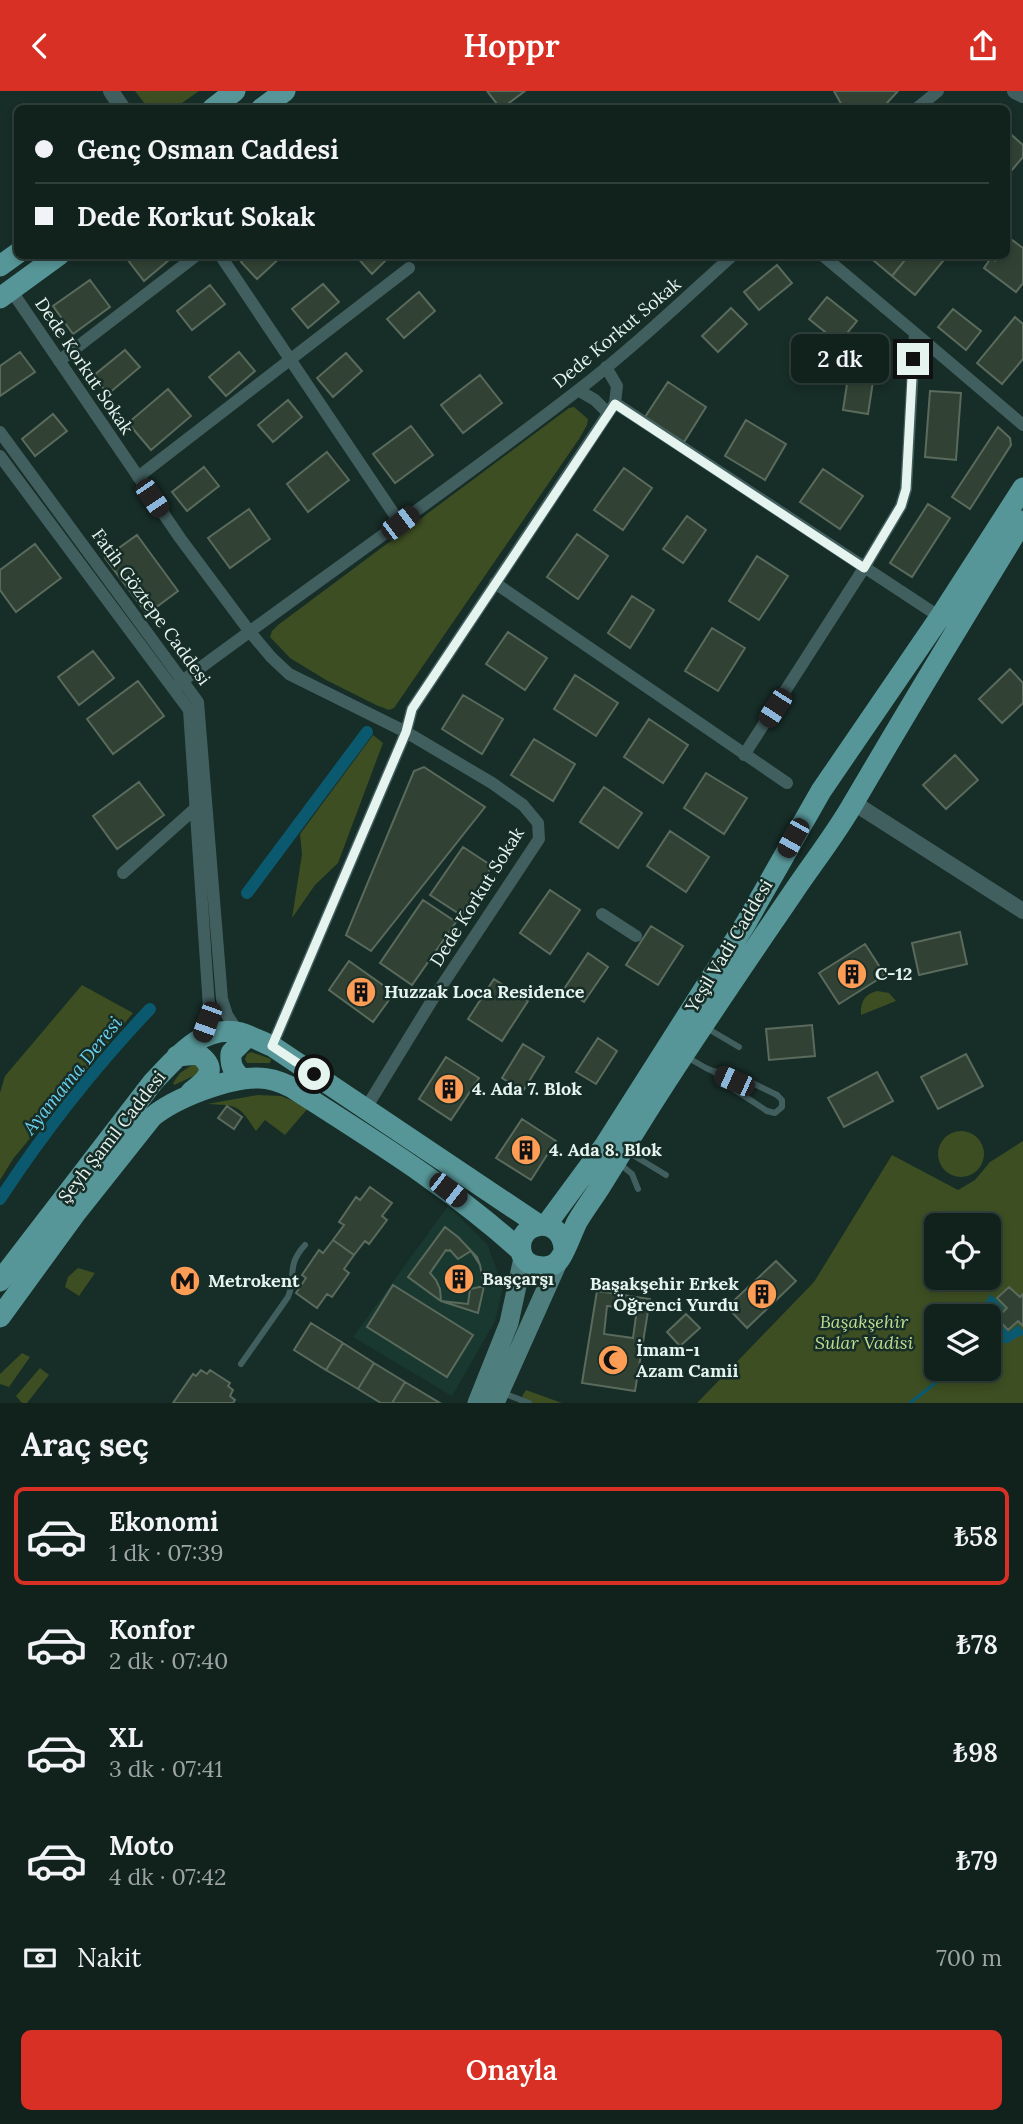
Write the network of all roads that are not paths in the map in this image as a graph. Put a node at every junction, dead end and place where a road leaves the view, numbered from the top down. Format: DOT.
graph roads {
  1 [pos="235,91"];
  2 [pos="285,91"];
  3 [pos="938,91"];
  4 [pos="1015,91"];
  5 [pos="1023,95"];
  6 [pos="217,105"];
  7 [pos="266,105"];
  8 [pos="921,105"];
  9 [pos="54,259"];
  10 [pos="192,259"];
  11 [pos="223,259"];
  12 [pos="728,259"];
  13 [pos="827,259"];
  14 [pos="409,268"];
  15 [pos="6,294"];
  16 [pos="915,333"];
  17 [pos="290,360"];
  18 [pos="59,361"];
  19 [pos="606,367"];
  20 [pos="578,390"];
  21 [pos="612,408"];
  22 [pos="1023,425"];
  23 [pos="0,432"];
  24 [pos="0,456"];
  25 [pos="138,477"];
  26 [pos="1023,488"];
  27 [pos="1023,521"];
  28 [pos="400,523"];
  29 [pos="864,568"];
  30 [pos="495,583"];
  31 [pos="940,617"];
  32 [pos="250,632"];
  33 [pos="178,684"];
  34 [pos="406,732"];
  35 [pos="744,754"];
  36 [pos="787,783"];
  37 [pos="824,786"];
  38 [pos="854,802"];
  39 [pos="201,806"];
  40 [pos="123,873"];
  41 [pos="1023,911"];
  42 [pos="602,914"];
  43 [pos="636,936"];
  44 [pos="703,1026"];
  45 [pos="243,1034"];
  46 [pos="201,1037"];
  47 [pos="272,1046"];
  48 [pos="739,1047"];
  49 [pos="683,1055"];
  50 [pos="177,1056"];
  51 [pos="713,1071"];
  52 [pos="243,1079"];
  53 [pos="734,1081"];
  54 [pos="187,1095"];
  55 [pos="366,1108"];
  56 [pos="620,1155"];
  57 [pos="666,1175"];
  58 [pos="638,1189"];
  59 [pos="542,1225"];
  60 [pos="305,1245"];
  61 [pos="522,1254"];
  62 [pos="562,1254"];
  63 [pos="0,1281"];
  64 [pos="0,1317"];
  65 [pos="241,1364"];
  66 [pos="498,1397"];
  67 [pos="477,1403"];
  68 [pos="529,1403"];
  1 -- 6 [label="main road"];
  2 -- 7 [label="main road"];
  3 -- 8 [label="street"];
  4 -- 5 [label="street"];
  9 -- 15 [label="main road"];
  10 -- 18 [label="street"];
  11 -- 17 [label="street"];
  12 -- 19 [label="street, Dede Korkut Sokak"];
  13 -- 16 [label="street"];
  14 -- 17 [label="street"];
  15 -- 18 [label="street, Dede Korkut Sokak"];
  16 -- 22 [label="street"];
  16 -- 29 [label="street"];
  17 -- 25 [label="street"];
  17 -- 28 [label="street"];
  18 -- 25 [label="street, Dede Korkut Sokak"];
  19 -- 20 [label="street, Dede Korkut Sokak"];
  19 -- 21 [label="street"];
  20 -- 21 [label="street"];
  20 -- 28 [label="street, Dede Korkut Sokak"];
  21 -- 29 [label="street"];
  21 -- 30 [label="street"];
  23 -- 33 [label="street, Fatih Göztepe Caddesi"];
  24 -- 33 [label="street, Fatih Göztepe Caddesi"];
  25 -- 32 [label="street, Dede Korkut Sokak"];
  26 -- 31 [label="main road, Yeşil Vadi Caddesi"];
  27 -- 38 [label="main road, Yeşil Vadi Caddesi"];
  28 -- 32 [label="street, Dede Korkut Sokak"];
  29 -- 31 [label="street"];
  29 -- 35 [label="street"];
  30 -- 34 [label="street"];
  30 -- 35 [label="street"];
  31 -- 37 [label="main road, Yeşil Vadi Caddesi"];
  32 -- 33 [label="street"];
  32 -- 34 [label="street, Dede Korkut Sokak"];
  33 -- 39 [label="street, Fatih Göztepe Caddesi"];
  34 -- 47 [label="street"];
  34 -- 55 [label="street, Dede Korkut Sokak"];
  35 -- 36 [label="street"];
  37 -- 38 [label="main road"];
  37 -- 38 [label="main road"];
  37 -- 59 [label="main road, Yeşil Vadi Caddesi"];
  38 -- 41 [label="street"];
  38 -- 44 [label="main road, Yeşil Vadi Caddesi"];
  39 -- 40 [label="street"];
  39 -- 45 [label="street, Fatih Göztepe Caddesi"];
  39 -- 46 [label="street, Fatih Göztepe Caddesi"];
  42 -- 43 [label="street"];
  44 -- 48 [label="lane"];
  44 -- 49 [label="main road, Yeşil Vadi Caddesi"];
  45 -- 46 [label="main road, Şeyh Şamil Caddesi"];
  45 -- 47 [label="main road"];
  45 -- 52 [label="main road"];
  46 -- 50 [label="main road, Şeyh Şamil Caddesi"];
  47 -- 55 [label="main road"];
  49 -- 51 [label="lane"];
  49 -- 56 [label="main road, Yeşil Vadi Caddesi"];
  50 -- 54 [label="main road"];
  50 -- 63 [label="main road, Şeyh Şamil Caddesi"];
  51 -- 51 [label="lane, bridge"];
  51 -- 53 [label="lane"];
  52 -- 54 [label="main road, Şeyh Şamil Caddesi"];
  52 -- 61 [label="main road, Şeyh Şamil Caddesi"];
  54 -- 64 [label="main road, Şeyh Şamil Caddesi"];
  55 -- 59 [label="main road"];
  56 -- 57 [label="lane"];
  56 -- 58 [label="lane"];
  56 -- 62 [label="main road, Yeşil Vadi Caddesi"];
  59 -- 61 [label="main road"];
  59 -- 62 [label="main road"];
  60 -- 65 [label="lane"];
  61 -- 62 [label="main road"];
  61 -- 67 [label="main road"];
  62 -- 66 [label="main road, Yeşil Vadi Caddesi"];
  66 -- 68 [label="lane"];
}
